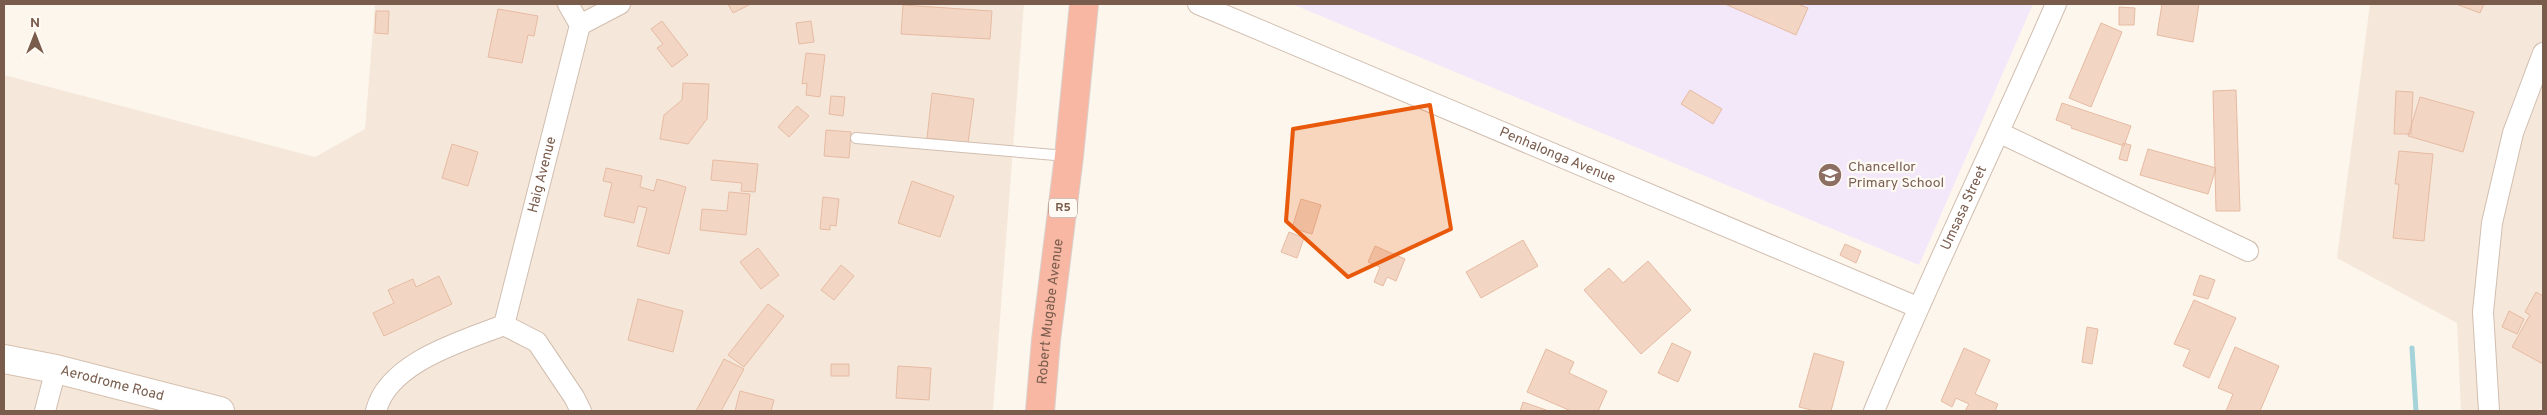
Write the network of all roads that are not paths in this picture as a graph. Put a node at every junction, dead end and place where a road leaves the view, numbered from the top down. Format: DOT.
graph roads {
  1 [pos="568,4"];
  2 [pos="620,4"];
  3 [pos="1084,4"];
  4 [pos="1198,4"];
  5 [pos="2056,4"];
  6 [pos="580,25"];
  7 [pos="2543,53"];
  8 [pos="2000,133"];
  9 [pos="856,138"];
  10 [pos="1070,156"];
  11 [pos="2248,250"];
  12 [pos="1917,307"];
  13 [pos="504,324"];
  14 [pos="4,359"];
  15 [pos="56,369"];
  16 [pos="45,411"];
  17 [pos="220,411"];
  18 [pos="376,411"];
  19 [pos="581,411"];
  20 [pos="1040,411"];
  21 [pos="1874,411"];
  22 [pos="2489,411"];
  1 -- 6 [label="street"];
  2 -- 6 [label="street"];
  3 -- 10 [label="highway, Robert Mugabe Avenue / R5"];
  4 -- 12 [label="street, Penhalonga Avenue"];
  5 -- 8 [label="street, Umsasa Street"];
  6 -- 13 [label="street, Haig Avenue"];
  7 -- 22 [label="street"];
  8 -- 11 [label="street"];
  8 -- 12 [label="street, Umsasa Street"];
  9 -- 10 [label="lane"];
  10 -- 20 [label="highway, Robert Mugabe Avenue / R5"];
  12 -- 21 [label="street, Umsasa Street"];
  13 -- 18 [label="street"];
  13 -- 19 [label="street"];
  14 -- 15 [label="street, Aerodrome Road"];
  15 -- 16 [label="street"];
  15 -- 17 [label="street, Aerodrome Road"];
}
